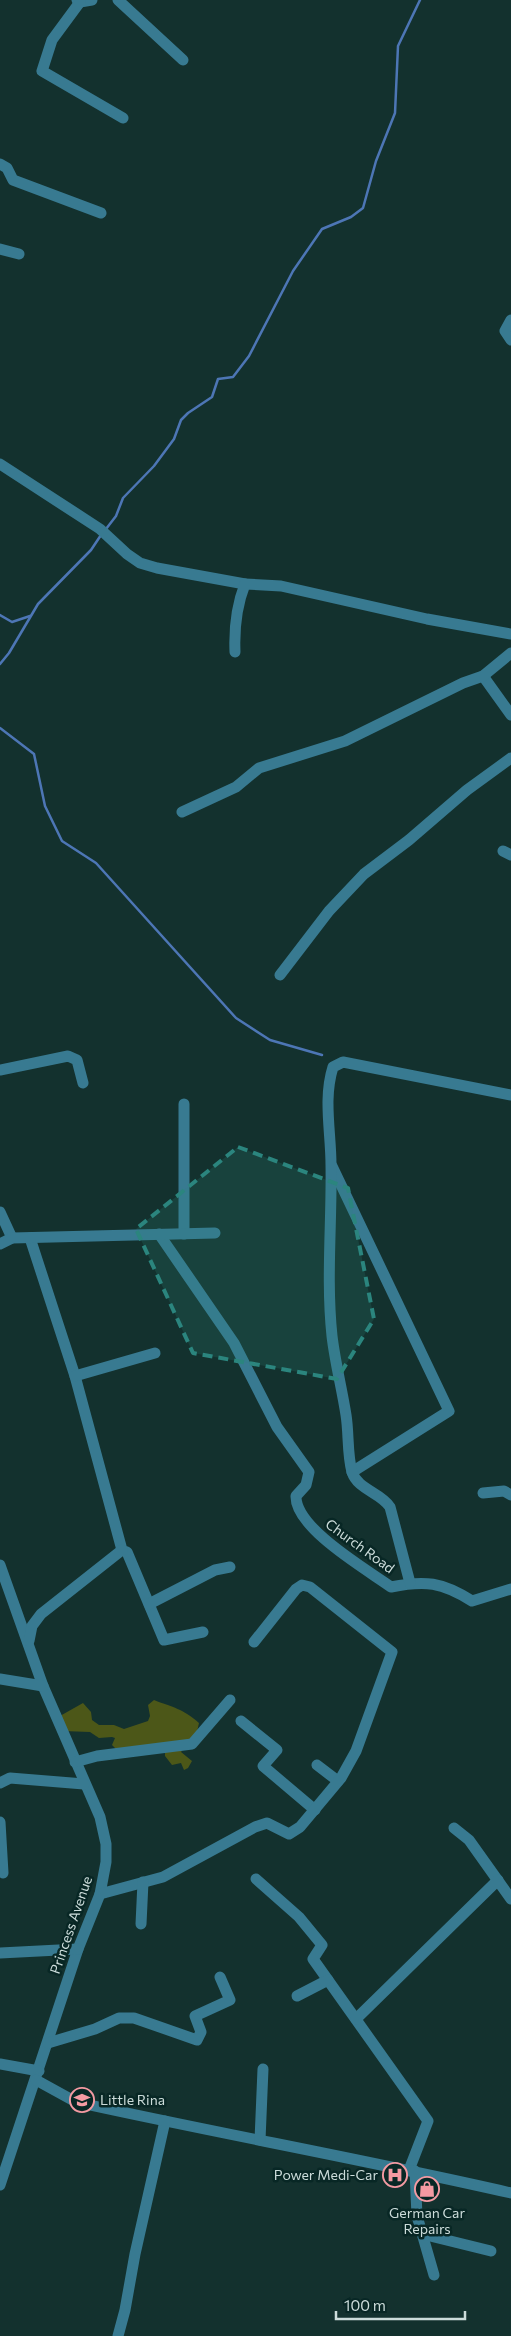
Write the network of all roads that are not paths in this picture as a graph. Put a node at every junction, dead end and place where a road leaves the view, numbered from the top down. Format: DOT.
graph roads {
  1 [pos="92,0"];
  2 [pos="118,0"];
  3 [pos="79,1"];
  4 [pos="183,60"];
  5 [pos="123,118"];
  6 [pos="0,164"];
  7 [pos="101,213"];
  8 [pos="0,249"];
  9 [pos="19,254"];
  10 [pos="511,320"];
  11 [pos="511,340"];
  12 [pos="0,464"];
  13 [pos="245,584"];
  14 [pos="511,634"];
  15 [pos="235,652"];
  16 [pos="511,652"];
  17 [pos="483,676"];
  18 [pos="511,715"];
  19 [pos="511,758"];
  20 [pos="182,812"];
  21 [pos="280,975"];
  22 [pos="0,1070"];
  23 [pos="83,1083"];
  24 [pos="511,1096"];
  25 [pos="184,1104"];
  26 [pos="331,1163"];
  27 [pos="0,1212"];
  28 [pos="215,1233"];
  29 [pos="159,1234"];
  30 [pos="184,1234"];
  31 [pos="12,1238"];
  32 [pos="30,1238"];
  33 [pos="0,1244"];
  34 [pos="155,1353"];
  35 [pos="75,1376"];
  36 [pos="352,1472"];
  37 [pos="483,1493"];
  38 [pos="511,1495"];
  39 [pos="122,1550"];
  40 [pos="0,1565"];
  41 [pos="230,1567"];
  42 [pos="410,1583"];
  43 [pos="511,1589"];
  44 [pos="149,1604"];
  45 [pos="203,1632"];
  46 [pos="29,1641"];
  47 [pos="254,1642"];
  48 [pos="0,1679"];
  49 [pos="43,1686"];
  50 [pos="230,1700"];
  51 [pos="241,1721"];
  52 [pos="75,1762"];
  53 [pos="317,1765"];
  54 [pos="338,1781"];
  55 [pos="0,1783"];
  56 [pos="84,1784"];
  57 [pos="315,1810"];
  58 [pos="0,1822"];
  59 [pos="454,1828"];
  60 [pos="3,1873"];
  61 [pos="256,1879"];
  62 [pos="498,1880"];
  63 [pos="143,1882"];
  64 [pos="100,1894"];
  65 [pos="511,1899"];
  66 [pos="141,1924"];
  67 [pos="78,1949"];
  68 [pos="0,1953"];
  69 [pos="220,1977"];
  70 [pos="328,1980"];
  71 [pos="297,1996"];
  72 [pos="356,2019"];
  73 [pos="48,2043"];
  74 [pos="0,2064"];
  75 [pos="263,2069"];
  76 [pos="37,2076"];
  77 [pos="166,2121"];
  78 [pos="260,2140"];
  79 [pos="412,2170"];
  80 [pos="0,2185"];
  81 [pos="511,2193"];
  82 [pos="422,2234"];
  83 [pos="491,2251"];
  84 [pos="434,2275"];
  85 [pos="118,2336"];
  1 -- 3 [label="street"];
  2 -- 4 [label="street"];
  3 -- 5 [label="street"];
  6 -- 7 [label="street"];
  8 -- 9 [label="street"];
  10 -- 11 [label="street"];
  12 -- 13 [label="street"];
  13 -- 14 [label="street"];
  13 -- 15 [label="street"];
  16 -- 17 [label="street"];
  17 -- 18 [label="street"];
  17 -- 20 [label="street"];
  19 -- 21 [label="street"];
  22 -- 23 [label="street"];
  24 -- 26 [label="street"];
  25 -- 30 [label="street"];
  26 -- 36 [label="street"];
  26 -- 36 [label="street"];
  27 -- 31 [label="street"];
  28 -- 30 [label="street"];
  29 -- 30 [label="street"];
  29 -- 32 [label="street"];
  29 -- 42 [label="street, Church Road"];
  31 -- 32 [label="street"];
  31 -- 33 [label="street"];
  32 -- 35 [label="street"];
  34 -- 35 [label="street"];
  35 -- 39 [label="street"];
  36 -- 42 [label="street"];
  37 -- 38 [label="street"];
  39 -- 44 [label="street"];
  39 -- 46 [label="street"];
  40 -- 46 [label="street, Princess Avenue"];
  41 -- 44 [label="street"];
  42 -- 43 [label="street, Church Road"];
  44 -- 45 [label="street"];
  46 -- 49 [label="street, Princess Avenue"];
  47 -- 54 [label="street"];
  48 -- 49 [label="street"];
  49 -- 52 [label="street, Princess Avenue"];
  50 -- 52 [label="street"];
  51 -- 57 [label="street"];
  52 -- 56 [label="street, Princess Avenue"];
  53 -- 54 [label="street"];
  54 -- 57 [label="street"];
  55 -- 56 [label="street"];
  56 -- 64 [label="street, Princess Avenue"];
  57 -- 63 [label="street"];
  58 -- 60 [label="street"];
  59 -- 62 [label="street"];
  61 -- 70 [label="street"];
  62 -- 65 [label="street"];
  62 -- 72 [label="street"];
  63 -- 64 [label="street"];
  63 -- 66 [label="street"];
  64 -- 67 [label="street, Princess Avenue"];
  67 -- 68 [label="street"];
  67 -- 73 [label="street, Princess Avenue"];
  69 -- 73 [label="street"];
  70 -- 71 [label="street"];
  70 -- 72 [label="street"];
  72 -- 79 [label="street"];
  73 -- 76 [label="street, Princess Avenue"];
  74 -- 76 [label="street"];
  75 -- 78 [label="street"];
  76 -- 77 [label="street"];
  76 -- 80 [label="street, Princess Avenue"];
  77 -- 78 [label="street"];
  77 -- 85 [label="street"];
  78 -- 79 [label="street"];
  79 -- 81 [label="street"];
  79 -- 82 [label="street"];
  82 -- 83 [label="street"];
  82 -- 84 [label="street"];
}
